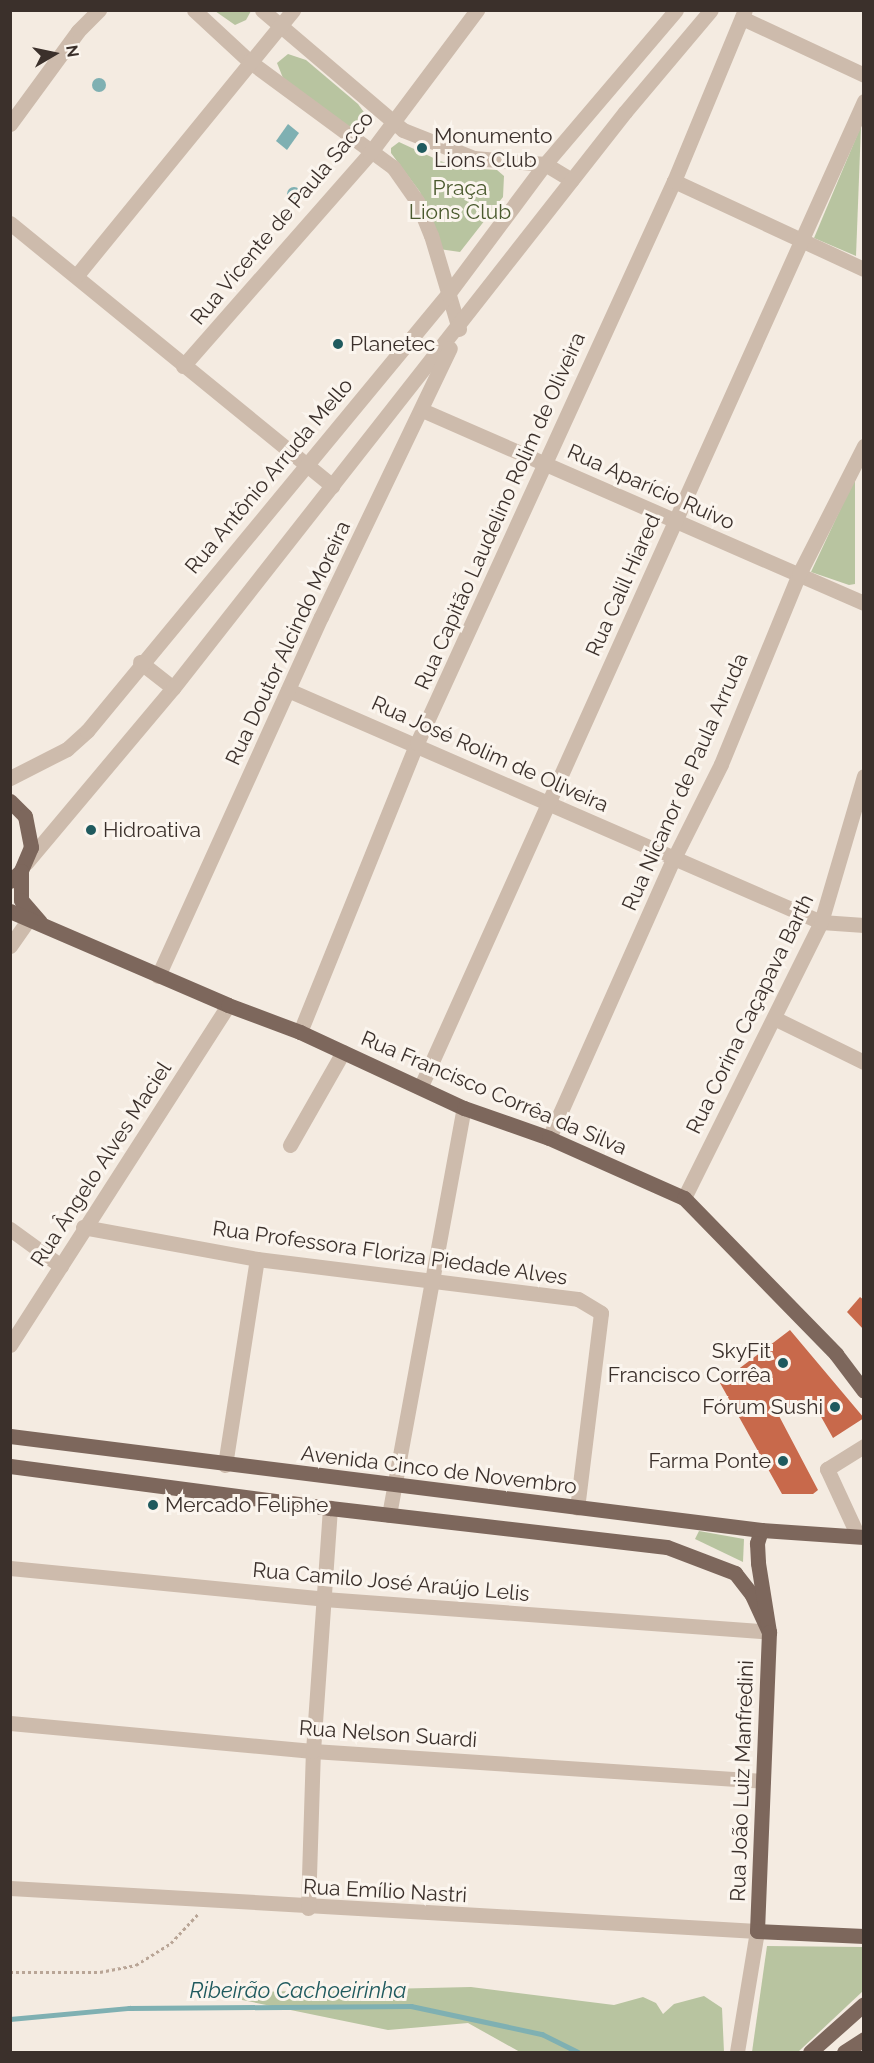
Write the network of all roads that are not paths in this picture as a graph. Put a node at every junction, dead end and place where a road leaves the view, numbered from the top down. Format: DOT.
graph roads {
  1 [pos="77,10"];
  2 [pos="99,10"];
  3 [pos="195,10"];
  4 [pos="262,10"];
  5 [pos="293,10"];
  6 [pos="477,10"];
  7 [pos="676,10"];
  8 [pos="711,10"];
  9 [pos="743,14"];
  10 [pos="280,27"];
  11 [pos="78,30"];
  12 [pos="249,61"];
  13 [pos="864,75"];
  14 [pos="864,101"];
  15 [pos="394,119"];
  16 [pos="10,124"];
  17 [pos="370,153"];
  18 [pos="545,164"];
  19 [pos="572,180"];
  20 [pos="674,181"];
  21 [pos="10,223"];
  22 [pos="800,240"];
  23 [pos="864,269"];
  24 [pos="77,275"];
  25 [pos="448,294"];
  26 [pos="459,329"];
  27 [pos="183,366"];
  28 [pos="422,410"];
  29 [pos="864,446"];
  30 [pos="543,463"];
  31 [pos="308,466"];
  32 [pos="332,486"];
  33 [pos="675,520"];
  34 [pos="799,574"];
  35 [pos="864,603"];
  36 [pos="141,662"];
  37 [pos="173,688"];
  38 [pos="288,690"];
  39 [pos="417,743"];
  40 [pos="864,776"];
  41 [pos="10,778"];
  42 [pos="10,801"];
  43 [pos="549,802"];
  44 [pos="674,860"];
  45 [pos="19,872"];
  46 [pos="10,911"];
  47 [pos="30,917"];
  48 [pos="821,922"];
  49 [pos="864,925"];
  50 [pos="10,946"];
  51 [pos="158,976"];
  52 [pos="228,1005"];
  53 [pos="774,1018"];
  54 [pos="300,1032"];
  55 [pos="343,1052"];
  56 [pos="864,1062"];
  57 [pos="421,1086"];
  58 [pos="464,1108"];
  59 [pos="549,1138"];
  60 [pos="290,1145"];
  61 [pos="684,1198"];
  62 [pos="83,1227"];
  63 [pos="10,1228"];
  64 [pos="257,1259"];
  65 [pos="62,1266"];
  66 [pos="430,1282"];
  67 [pos="10,1345"];
  68 [pos="864,1391"];
  69 [pos="10,1436"];
  70 [pos="864,1446"];
  71 [pos="225,1465"];
  72 [pos="10,1466"];
  73 [pos="396,1487"];
  74 [pos="330,1508"];
  75 [pos="577,1508"];
  76 [pos="389,1515"];
  77 [pos="761,1530"];
  78 [pos="861,1536"];
  79 [pos="10,1568"];
  80 [pos="324,1599"];
  81 [pos="769,1632"];
  82 [pos="10,1723"];
  83 [pos="313,1751"];
  84 [pos="763,1781"];
  85 [pos="10,1888"];
  86 [pos="308,1908"];
  87 [pos="757,1931"];
  88 [pos="864,1936"];
  89 [pos="864,2004"];
  90 [pos="864,2039"];
  91 [pos="737,2052"];
  92 [pos="810,2052"];
  93 [pos="844,2052"];
  1 -- 11 [label="street"];
  2 -- 11 [label="street"];
  3 -- 12 [label="street"];
  4 -- 10 [label="street"];
  5 -- 10 [label="street"];
  6 -- 15 [label="street, Rua Vicente de Paula Sacco"];
  7 -- 18 [label="street, Rua Antônio Arruda Mello"];
  8 -- 19 [label="street"];
  9 -- 13 [label="street"];
  9 -- 20 [label="street, Rua Capitão Laudelino Rolim de Oliveira"];
  10 -- 12 [label="street"];
  10 -- 15 [label="street"];
  11 -- 16 [label="street"];
  12 -- 17 [label="street"];
  12 -- 24 [label="street"];
  14 -- 22 [label="street, Rua Calil Hiared"];
  15 -- 17 [label="street, Rua Vicente de Paula Sacco"];
  15 -- 18 [label="street"];
  17 -- 25 [label="street"];
  17 -- 27 [label="street, Rua Vicente de Paula Sacco"];
  18 -- 19 [label="street"];
  18 -- 25 [label="street, Rua Antônio Arruda Mello"];
  19 -- 26 [label="street"];
  20 -- 22 [label="street"];
  20 -- 30 [label="street, Rua Capitão Laudelino Rolim de Oliveira"];
  21 -- 24 [label="street"];
  22 -- 23 [label="street"];
  22 -- 33 [label="street, Rua Calil Hiared"];
  24 -- 27 [label="street"];
  25 -- 26 [label="street"];
  25 -- 31 [label="street, Rua Antônio Arruda Mello"];
  26 -- 28 [label="street, Rua Doutor Alcindo Moreira"];
  26 -- 32 [label="street"];
  27 -- 31 [label="street"];
  28 -- 30 [label="street, Rua Aparício Ruivo"];
  28 -- 38 [label="street, Rua Doutor Alcindo Moreira"];
  29 -- 34 [label="street, Rua Nicanor de Paula Arruda"];
  30 -- 33 [label="street, Rua Aparício Ruivo"];
  30 -- 39 [label="street, Rua Capitão Laudelino Rolim de Oliveira"];
  31 -- 32 [label="street"];
  31 -- 36 [label="street, Rua Antônio Arruda Mello"];
  32 -- 37 [label="street"];
  33 -- 34 [label="street, Rua Aparício Ruivo"];
  33 -- 43 [label="street, Rua Calil Hiared"];
  34 -- 35 [label="street, Rua Aparício Ruivo"];
  34 -- 44 [label="street, Rua Nicanor de Paula Arruda"];
  36 -- 37 [label="street"];
  36 -- 41 [label="street, Rua Antônio Arruda Mello"];
  37 -- 45 [label="street"];
  38 -- 39 [label="street, Rua José Rolim de Oliveira"];
  38 -- 51 [label="street, Rua Doutor Alcindo Moreira"];
  39 -- 43 [label="street, Rua José Rolim de Oliveira"];
  39 -- 54 [label="street, Rua Capitão Laudelino Rolim de Oliveira"];
  40 -- 48 [label="street, Rua Corina Caçapava Barth"];
  42 -- 45 [label="main road, Rua Francisco Corrêa da Silva"];
  43 -- 44 [label="street, Rua José Rolim de Oliveira"];
  43 -- 57 [label="street, Rua Calil Hiared"];
  44 -- 48 [label="street, Rua José Rolim de Oliveira"];
  44 -- 59 [label="street, Rua Nicanor de Paula Arruda"];
  45 -- 47 [label="main road, Rua Francisco Corrêa da Silva"];
  46 -- 47 [label="main road, Rua Francisco Corrêa da Silva"];
  47 -- 50 [label="street"];
  47 -- 51 [label="main road, Rua Francisco Corrêa da Silva"];
  48 -- 49 [label="street, Rua José Rolim de Oliveira"];
  48 -- 53 [label="street, Rua Corina Caçapava Barth"];
  51 -- 52 [label="main road, Rua Francisco Corrêa da Silva"];
  52 -- 54 [label="main road, Rua Francisco Corrêa da Silva"];
  52 -- 62 [label="street, Rua Ângelo Alves Maciel"];
  53 -- 56 [label="street"];
  53 -- 61 [label="street, Rua Corina Caçapava Barth"];
  54 -- 55 [label="main road, Rua Francisco Corrêa da Silva"];
  55 -- 57 [label="main road, Rua Francisco Corrêa da Silva"];
  55 -- 60 [label="street"];
  57 -- 58 [label="main road, Rua Francisco Corrêa da Silva"];
  58 -- 59 [label="main road, Rua Francisco Corrêa da Silva"];
  58 -- 66 [label="street"];
  59 -- 61 [label="main road, Rua Francisco Corrêa da Silva"];
  61 -- 68 [label="main road, Rua Francisco Corrêa da Silva"];
  62 -- 64 [label="street, Rua Professora Floriza Piedade Alves"];
  62 -- 65 [label="street, Rua Ângelo Alves Maciel"];
  63 -- 65 [label="street"];
  64 -- 66 [label="street, Rua Professora Floriza Piedade Alves"];
  64 -- 71 [label="street"];
  65 -- 67 [label="street, Rua Ângelo Alves Maciel"];
  66 -- 73 [label="street"];
  66 -- 75 [label="street, Rua Professora Floriza Piedade Alves"];
  69 -- 71 [label="main road, Avenida Cinco de Novembro"];
  70 -- 78 [label="street"];
  71 -- 73 [label="main road, Avenida Cinco de Novembro"];
  72 -- 74 [label="main road"];
  73 -- 75 [label="main road, Avenida Cinco de Novembro"];
  73 -- 76 [label="street"];
  74 -- 76 [label="main road"];
  74 -- 80 [label="street"];
  75 -- 77 [label="main road, Avenida Cinco de Novembro"];
  76 -- 81 [label="main road"];
  77 -- 78 [label="main road, Avenida Cinco de Novembro"];
  77 -- 81 [label="main road, Rua João Luiz Manfredini"];
  79 -- 80 [label="street, Rua Camilo José Araújo Lelis"];
  80 -- 81 [label="street, Rua Camilo José Araújo Lelis"];
  80 -- 83 [label="street"];
  81 -- 84 [label="main road, Rua João Luiz Manfredini"];
  82 -- 83 [label="street, Rua Nelson Suardi"];
  83 -- 84 [label="street, Rua Nelson Suardi"];
  83 -- 86 [label="street"];
  84 -- 87 [label="main road, Rua João Luiz Manfredini"];
  85 -- 86 [label="street, Rua Emílio Nastri"];
  86 -- 87 [label="street, Rua Emílio Nastri"];
  87 -- 88 [label="main road"];
  87 -- 91 [label="street"];
  89 -- 92 [label="main road"];
  90 -- 93 [label="main road"];
}
